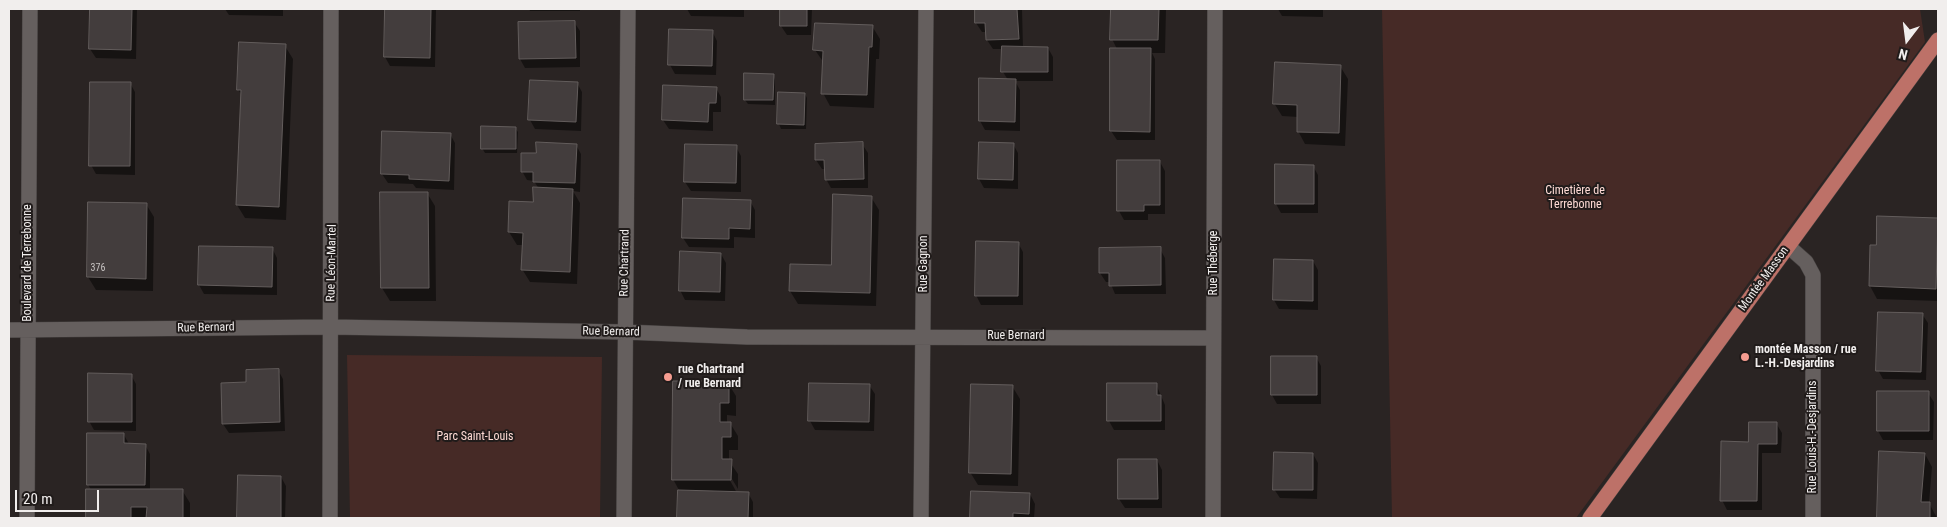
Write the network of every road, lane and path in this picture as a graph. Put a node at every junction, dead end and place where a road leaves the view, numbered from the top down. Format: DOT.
graph roads {
  1 [pos="30,9"];
  2 [pos="331,9"];
  3 [pos="628,9"];
  4 [pos="926,9"];
  5 [pos="1216,9"];
  6 [pos="1938,40"];
  7 [pos="1788,246"];
  8 [pos="331,327"];
  9 [pos="9,330"];
  10 [pos="27,330"];
  11 [pos="625,332"];
  12 [pos="924,336"];
  13 [pos="1213,338"];
  14 [pos="27,518"];
  15 [pos="330,518"];
  16 [pos="624,518"];
  17 [pos="921,518"];
  18 [pos="1213,518"];
  19 [pos="1590,518"];
  20 [pos="1813,518"];
  1 -- 10 [label="street, Boulevard de Terrebonne"];
  2 -- 8 [label="street, Rue Léon-Martel"];
  3 -- 11 [label="street, Rue Chartrand"];
  4 -- 12 [label="street, Rue Gagnon"];
  5 -- 13 [label="street, Rue Théberge"];
  6 -- 7 [label="main road, Montée Masson"];
  7 -- 19 [label="main road, Montée Masson"];
  7 -- 20 [label="street, Rue Louis-H.-Desjardins"];
  8 -- 10 [label="street, Rue Bernard"];
  8 -- 11 [label="street, Rue Bernard"];
  8 -- 15 [label="street, Rue Léon-Martel"];
  9 -- 10 [label="street, Rue Bernard"];
  10 -- 14 [label="street, Boulevard de Terrebonne"];
  11 -- 12 [label="street, Rue Bernard"];
  11 -- 16 [label="street, Rue Chartrand"];
  12 -- 13 [label="street, Rue Bernard"];
  12 -- 17 [label="street, Rue Gagnon"];
  13 -- 18 [label="street, Rue Théberge"];
}
